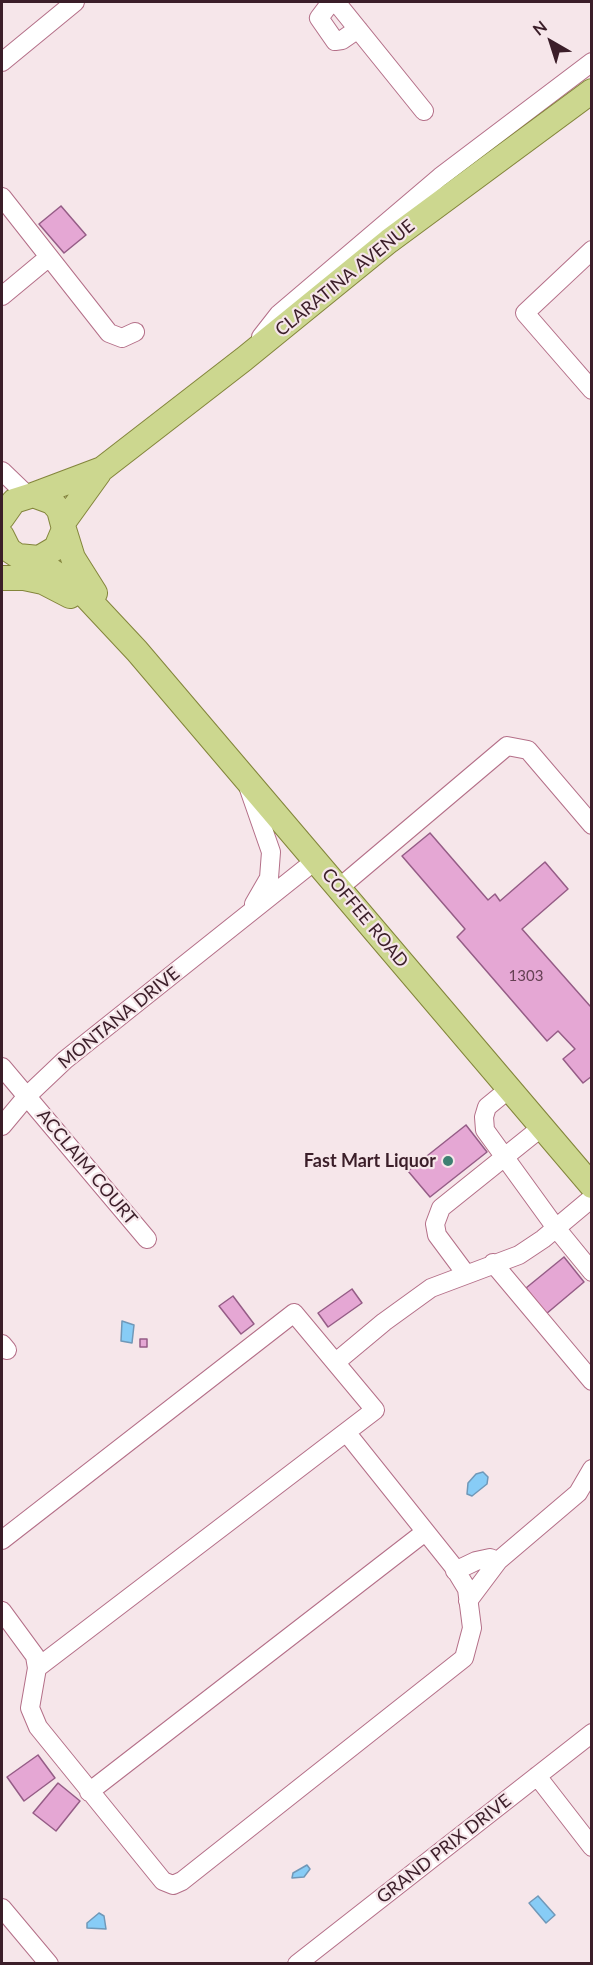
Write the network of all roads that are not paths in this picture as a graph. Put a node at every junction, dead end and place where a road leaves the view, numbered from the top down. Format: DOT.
graph roads {
  1 [pos="75,2"];
  2 [pos="336,2"];
  3 [pos="358,29"];
  4 [pos="2,62"];
  5 [pos="591,62"];
  6 [pos="591,91"];
  7 [pos="424,111"];
  8 [pos="2,197"];
  9 [pos="591,250"];
  10 [pos="49,257"];
  11 [pos="2,296"];
  12 [pos="135,332"];
  13 [pos="244,359"];
  14 [pos="591,390"];
  15 [pos="102,469"];
  16 [pos="2,471"];
  17 [pos="30,496"];
  18 [pos="2,516"];
  19 [pos="63,526"];
  20 [pos="2,536"];
  21 [pos="18,559"];
  22 [pos="2,578"];
  23 [pos="137,651"];
  24 [pos="244,777"];
  25 [pos="591,825"];
  26 [pos="316,861"];
  27 [pos="339,888"];
  28 [pos="243,918"];
  29 [pos="2,1067"];
  30 [pos="509,1089"];
  31 [pos="27,1096"];
  32 [pos="2,1126"];
  33 [pos="542,1128"];
  34 [pos="505,1157"];
  35 [pos="591,1186"];
  36 [pos="591,1198"];
  37 [pos="556,1228"];
  38 [pos="147,1239"];
  39 [pos="493,1263"];
  40 [pos="591,1272"];
  41 [pos="465,1274"];
  42 [pos="336,1362"];
  43 [pos="591,1382"];
  44 [pos="346,1432"];
  45 [pos="591,1468"];
  46 [pos="425,1532"];
  47 [pos="2,1540"];
  48 [pos="498,1561"];
  49 [pos="455,1571"];
  50 [pos="468,1601"];
  51 [pos="2,1611"];
  52 [pos="38,1668"];
  53 [pos="591,1733"];
  54 [pos="537,1776"];
  55 [pos="89,1792"];
  56 [pos="591,1847"];
  57 [pos="2,1908"];
  58 [pos="49,1964"];
  59 [pos="297,1964"];
  1 -- 4 [label="street"];
  2 -- 3 [label="street"];
  2 -- 3 [label="street"];
  3 -- 7 [label="street"];
  5 -- 13 [label="street"];
  6 -- 13 [label="main road, CLARATINA AVENUE"];
  8 -- 10 [label="street"];
  9 -- 14 [label="street"];
  10 -- 11 [label="street"];
  10 -- 12 [label="street"];
  13 -- 15 [label="main road, CLARATINA AVENUE"];
  15 -- 17 [label="main road, CLARATINA AVENUE"];
  15 -- 19 [label="main road, CLARATINA AVENUE"];
  16 -- 17 [label="street"];
  17 -- 18 [label="main road, CLARATINA AVENUE"];
  17 -- 19 [label="main road, COFFEE ROAD"];
  19 -- 21 [label="main road, CLARATINA AVENUE"];
  19 -- 23 [label="main road, COFFEE ROAD"];
  20 -- 21 [label="main road, COFFEE ROAD"];
  21 -- 23 [label="main road, COFFEE ROAD"];
  22 -- 23 [label="main road"];
  23 -- 24 [label="main road, COFFEE ROAD"];
  24 -- 26 [label="main road, COFFEE ROAD"];
  24 -- 28 [label="street, MONTANA DRIVE"];
  25 -- 27 [label="street"];
  26 -- 27 [label="main road, COFFEE ROAD"];
  26 -- 28 [label="street, MONTANA DRIVE"];
  27 -- 30 [label="main road, COFFEE ROAD"];
  28 -- 31 [label="street, MONTANA DRIVE"];
  29 -- 31 [label="street, ACCLAIM COURT"];
  30 -- 33 [label="main road, COFFEE ROAD"];
  30 -- 34 [label="street"];
  31 -- 32 [label="street, MONTANA DRIVE"];
  31 -- 38 [label="street, ACCLAIM COURT"];
  33 -- 34 [label="street"];
  33 -- 35 [label="main road, COFFEE ROAD"];
  34 -- 37 [label="street"];
  34 -- 41 [label="street"];
  36 -- 37 [label="street"];
  37 -- 39 [label="street"];
  37 -- 40 [label="street"];
  39 -- 41 [label="street"];
  39 -- 43 [label="street"];
  41 -- 42 [label="street"];
  42 -- 44 [label="street"];
  42 -- 47 [label="street"];
  44 -- 46 [label="street"];
  44 -- 52 [label="street"];
  45 -- 48 [label="street"];
  46 -- 49 [label="street"];
  46 -- 55 [label="street"];
  48 -- 49 [label="street"];
  48 -- 50 [label="street"];
  49 -- 50 [label="street"];
  50 -- 55 [label="street"];
  51 -- 52 [label="street"];
  52 -- 55 [label="street"];
  53 -- 54 [label="street, GRAND PRIX DRIVE"];
  54 -- 56 [label="street"];
  54 -- 59 [label="street, GRAND PRIX DRIVE"];
  57 -- 58 [label="street"];
}
